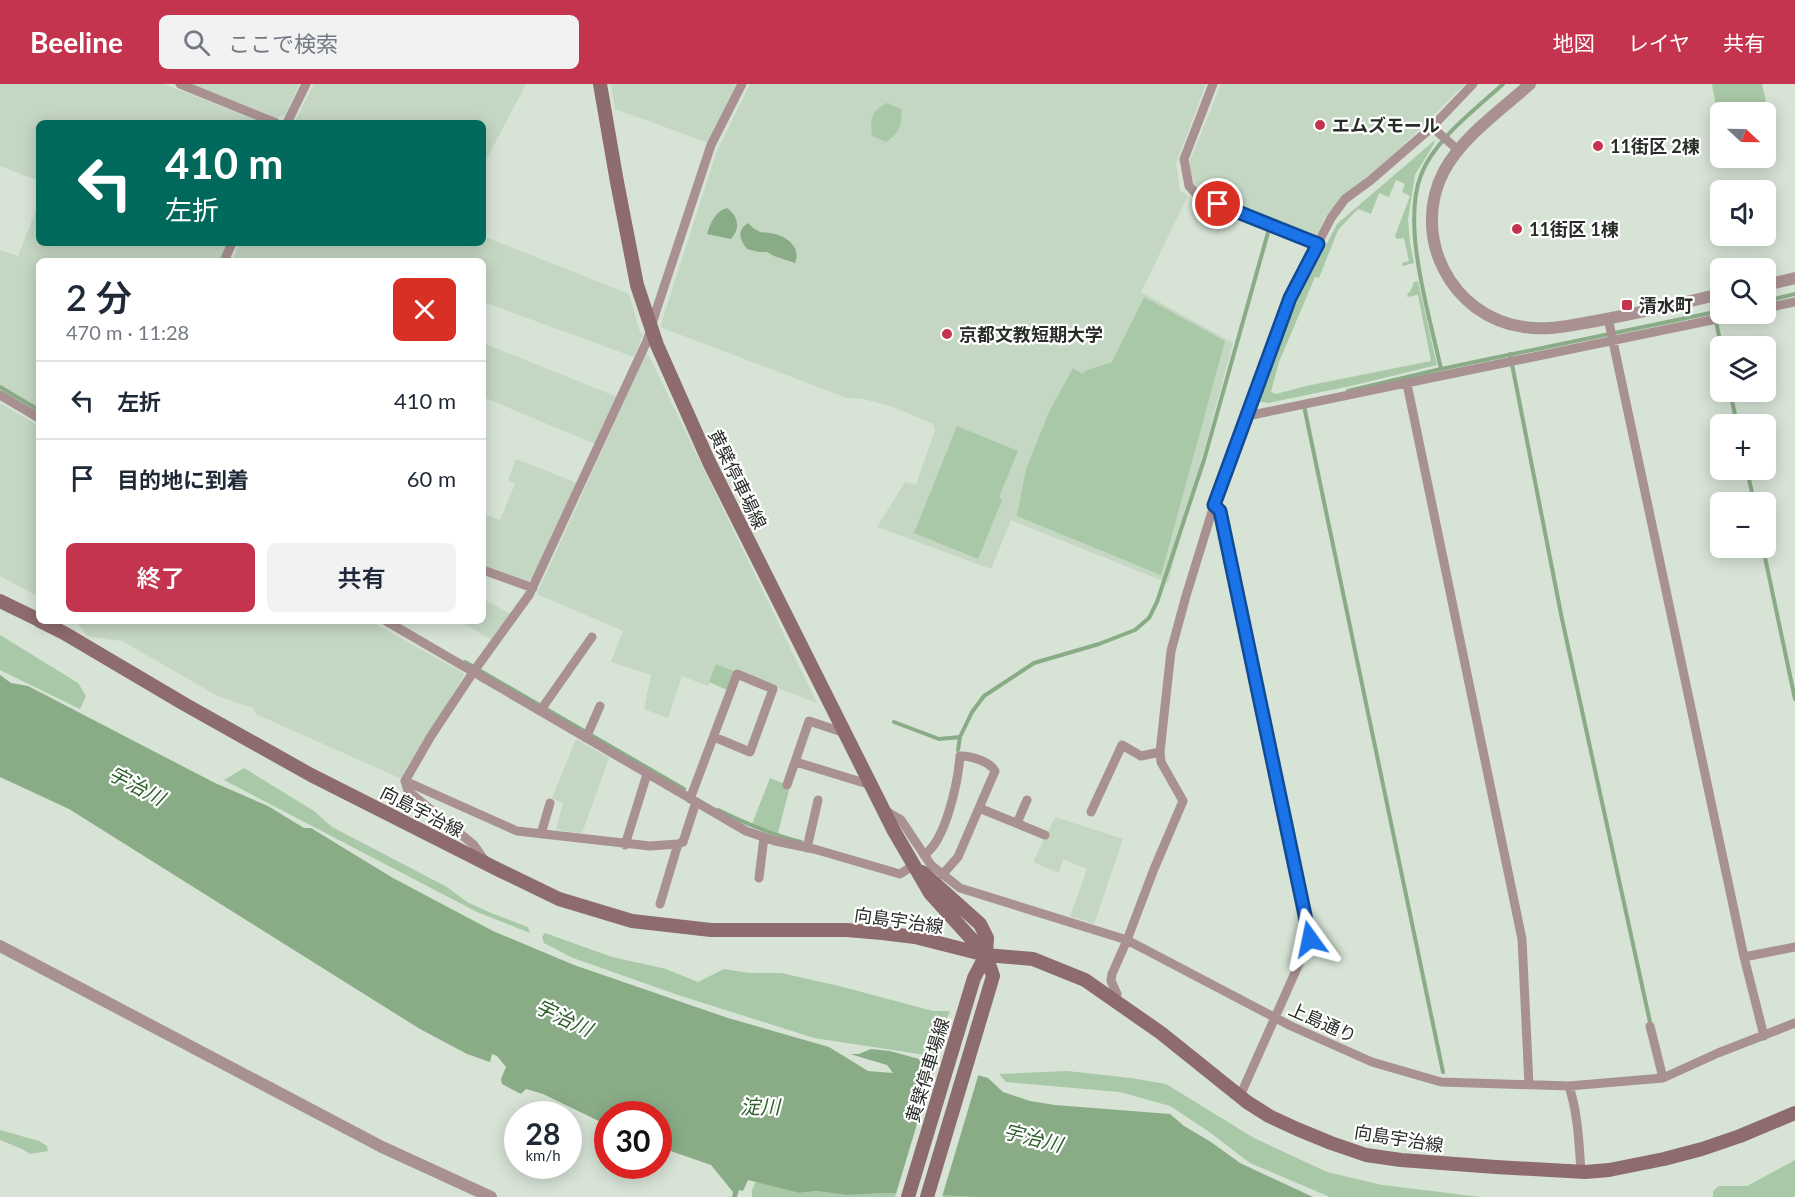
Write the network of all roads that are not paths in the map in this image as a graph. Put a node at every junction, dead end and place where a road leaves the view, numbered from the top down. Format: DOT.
graph roads {
  1 [pos="180,84"];
  2 [pos="306,84"];
  3 [pos="600,84"];
  4 [pos="742,84"];
  5 [pos="1213,84"];
  6 [pos="1473,84"];
  7 [pos="1530,84"];
  8 [pos="269,120"];
  9 [pos="288,120"];
  10 [pos="1435,130"];
  11 [pos="1458,150"];
  12 [pos="1318,244"];
  13 [pos="1795,278"];
  14 [pos="1776,283"];
  15 [pos="1710,296"];
  16 [pos="1795,302"];
  17 [pos="1776,306"];
  18 [pos="1608,318"];
  19 [pos="1710,320"];
  20 [pos="651,327"];
  21 [pos="1613,337"];
  22 [pos="1407,384"];
  23 [pos="0,396"];
  24 [pos="36,416"];
  25 [pos="1247,416"];
  26 [pos="1214,505"];
  27 [pos="486,571"];
  28 [pos="532,588"];
  29 [pos="0,601"];
  30 [pos="36,617"];
  31 [pos="50,624"];
  32 [pos="391,624"];
  33 [pos="592,637"];
  34 [pos="474,672"];
  35 [pos="600,706"];
  36 [pos="541,711"];
  37 [pos="845,733"];
  38 [pos="714,737"];
  39 [pos="587,738"];
  40 [pos="1160,752"];
  41 [pos="795,762"];
  42 [pos="648,774"];
  43 [pos="405,781"];
  44 [pos="787,785"];
  45 [pos="871,785"];
  46 [pos="692,799"];
  47 [pos="818,800"];
  48 [pos="1027,800"];
  49 [pos="550,803"];
  50 [pos="979,808"];
  51 [pos="1091,812"];
  52 [pos="1017,823"];
  53 [pos="541,834"];
  54 [pos="1045,835"];
  55 [pos="764,837"];
  56 [pos="678,844"];
  57 [pos="625,845"];
  58 [pos="807,847"];
  59 [pos="919,860"];
  60 [pos="487,864"];
  61 [pos="942,874"];
  62 [pos="759,878"];
  63 [pos="660,904"];
  64 [pos="954,918"];
  65 [pos="1127,940"];
  66 [pos="940,942"];
  67 [pos="0,946"];
  68 [pos="1795,947"];
  69 [pos="986,955"];
  70 [pos="1744,957"];
  71 [pos="1113,1000"];
  72 [pos="1274,1018"];
  73 [pos="1795,1023"];
  74 [pos="1650,1026"];
  75 [pos="1764,1036"];
  76 [pos="1663,1078"];
  77 [pos="1529,1085"];
  78 [pos="1569,1086"];
  79 [pos="1240,1096"];
  80 [pos="1795,1113"];
  81 [pos="1581,1171"];
  82 [pos="492,1197"];
  83 [pos="908,1197"];
  84 [pos="927,1197"];
  1 -- 8 [label="street"];
  2 -- 9 [label="street"];
  3 -- 20 [label="main road, 黄檗停車場線"];
  4 -- 20 [label="street"];
  5 -- 12 [label="street"];
  6 -- 10 [label="street"];
  7 -- 11 [label="street"];
  10 -- 11 [label="street"];
  10 -- 12 [label="street"];
  11 -- 18 [label="street"];
  12 -- 25 [label="street"];
  13 -- 14 [label="street"];
  15 -- 18 [label="street"];
  16 -- 17 [label="street"];
  18 -- 21 [label="street"];
  19 -- 21 [label="street"];
  20 -- 28 [label="street"];
  20 -- 37 [label="main road, 黄檗停車場線"];
  21 -- 22 [label="street"];
  21 -- 70 [label="street"];
  22 -- 25 [label="street"];
  22 -- 77 [label="street"];
  23 -- 24 [label="street"];
  25 -- 26 [label="street"];
  26 -- 40 [label="street"];
  26 -- 72 [label="street"];
  27 -- 28 [label="street"];
  28 -- 34 [label="street"];
  29 -- 30 [label="main road, 向島宇治線"];
  31 -- 60 [label="main road, 向島宇治線"];
  32 -- 34 [label="street"];
  33 -- 36 [label="street"];
  34 -- 36 [label="street"];
  34 -- 43 [label="street"];
  35 -- 39 [label="street"];
  36 -- 39 [label="street"];
  37 -- 41 [label="street"];
  37 -- 45 [label="main road, 黄檗停車場線"];
  38 -- 38 [label="street"];
  38 -- 46 [label="street"];
  39 -- 42 [label="street"];
  40 -- 51 [label="street"];
  40 -- 65 [label="street"];
  41 -- 44 [label="street"];
  41 -- 45 [label="street"];
  42 -- 46 [label="street"];
  42 -- 57 [label="street"];
  43 -- 53 [label="street"];
  43 -- 60 [label="street"];
  45 -- 59 [label="main road, 黄檗停車場線"];
  46 -- 55 [label="street"];
  46 -- 56 [label="street"];
  47 -- 58 [label="street"];
  48 -- 52 [label="street"];
  49 -- 53 [label="street"];
  50 -- 52 [label="street"];
  50 -- 59 [label="street"];
  50 -- 61 [label="street"];
  52 -- 54 [label="street"];
  53 -- 57 [label="street"];
  55 -- 58 [label="street"];
  55 -- 62 [label="street"];
  56 -- 57 [label="street"];
  56 -- 63 [label="street"];
  58 -- 59 [label="street"];
  59 -- 61 [label="street, 上島通り"];
  59 -- 64 [label="main road, 黄檗停車場線"];
  59 -- 69 [label="main road, 黄檗停車場線"];
  60 -- 66 [label="main road, 向島宇治線"];
  61 -- 65 [label="street, 上島通り"];
  64 -- 66 [label="main road"];
  64 -- 69 [label="main road, 黄檗停車場線"];
  65 -- 71 [label="street"];
  65 -- 72 [label="street, 上島通り"];
  66 -- 69 [label="main road, 向島宇治線"];
  67 -- 82 [label="street"];
  68 -- 70 [label="street"];
  69 -- 71 [label="main road, 向島宇治線"];
  69 -- 83 [label="main road, 黄檗停車場線"];
  69 -- 84 [label="main road, 黄檗停車場線"];
  70 -- 75 [label="street"];
  71 -- 79 [label="main road, 向島宇治線"];
  72 -- 77 [label="street, 上島通り"];
  72 -- 79 [label="street"];
  73 -- 75 [label="street, 上島通り"];
  74 -- 76 [label="street"];
  75 -- 76 [label="street, 上島通り"];
  76 -- 78 [label="street, 上島通り"];
  77 -- 78 [label="street, 上島通り"];
  78 -- 81 [label="street"];
  79 -- 81 [label="main road, 向島宇治線"];
  80 -- 81 [label="main road, 向島宇治線"];
}
